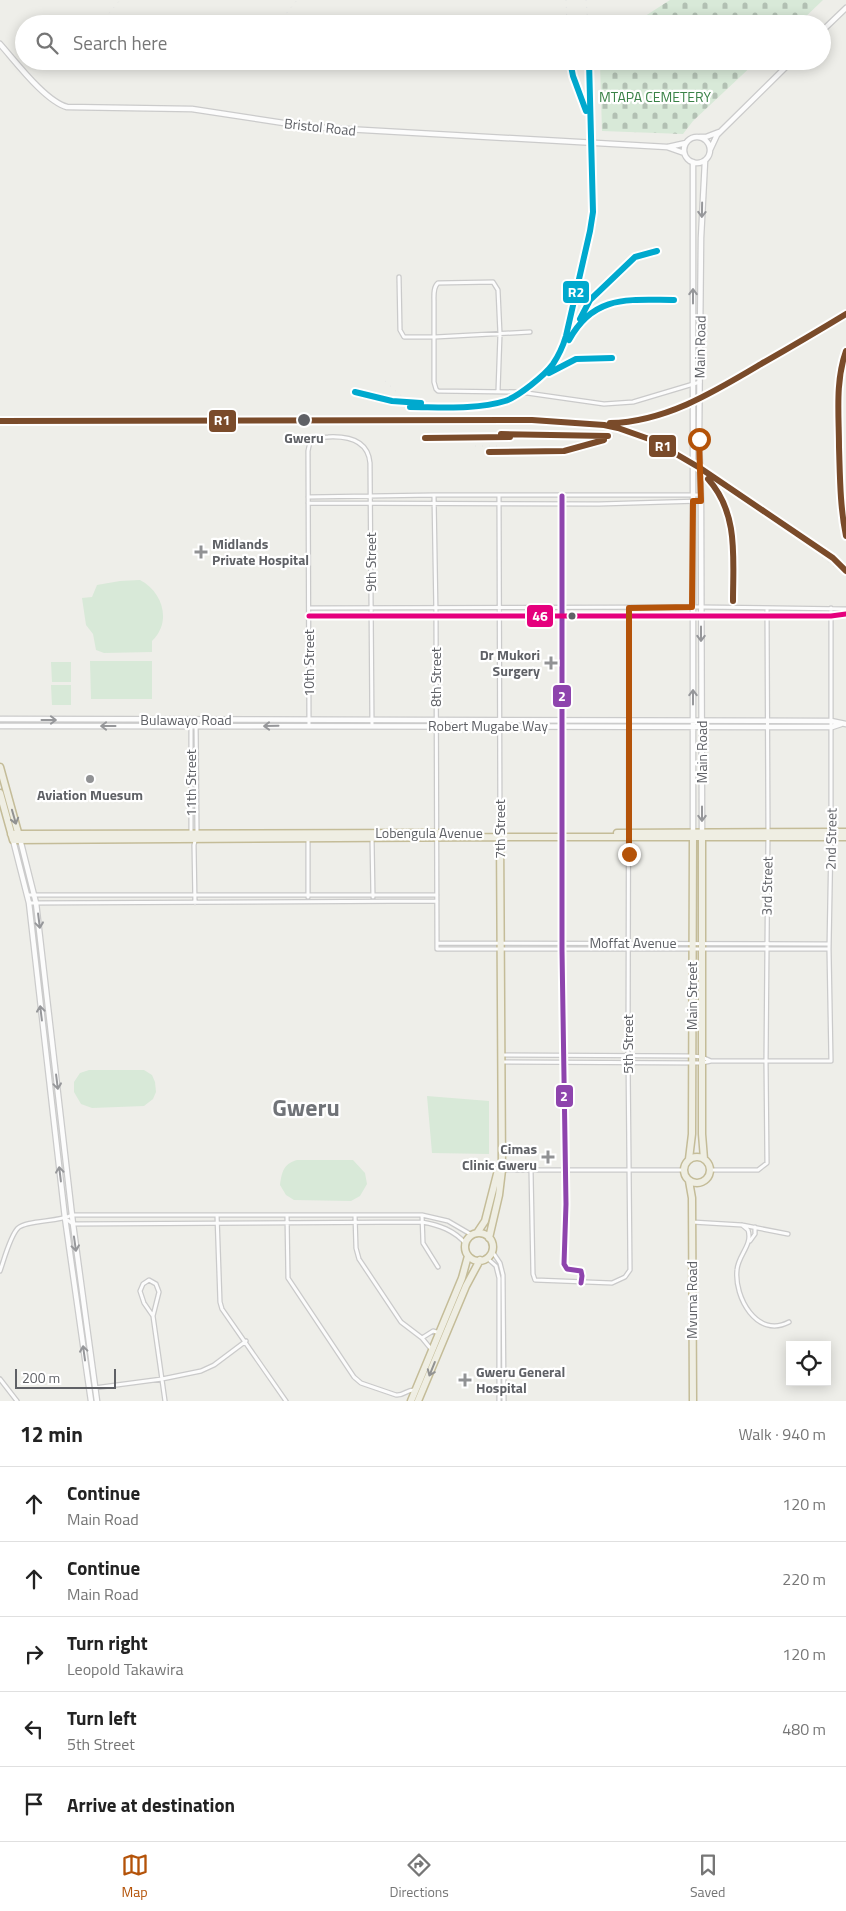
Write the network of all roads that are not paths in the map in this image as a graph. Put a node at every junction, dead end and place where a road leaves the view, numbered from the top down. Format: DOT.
graph roads {
  1 [pos="846,8"];
  2 [pos="831,22"];
  3 [pos="0,44"];
  4 [pos="15,60"];
  5 [pos="24,70"];
  6 [pos="783,70"];
  7 [pos="722,130"];
  8 [pos="698,137"];
  9 [pos="686,143"];
  10 [pos="666,147"];
  11 [pos="710,150"];
  12 [pos="684,153"];
  13 [pos="705,161"];
  14 [pos="692,162"];
  15 [pos="399,277"];
  16 [pos="693,324"];
  17 [pos="700,324"];
  18 [pos="530,332"];
  19 [pos="500,334"];
  20 [pos="435,337"];
  21 [pos="700,382"];
  22 [pos="692,385"];
  23 [pos="498,391"];
  24 [pos="370,458"];
  25 [pos="693,494"];
  26 [pos="701,494"];
  27 [pos="434,495"];
  28 [pos="629,495"];
  29 [pos="371,496"];
  30 [pos="499,496"];
  31 [pos="562,496"];
  32 [pos="308,497"];
  33 [pos="693,501"];
  34 [pos="701,501"];
  35 [pos="308,503"];
  36 [pos="371,503"];
  37 [pos="562,503"];
  38 [pos="629,503"];
  39 [pos="434,504"];
  40 [pos="499,504"];
  41 [pos="693,549"];
  42 [pos="701,550"];
  43 [pos="372,607"];
  44 [pos="500,607"];
  45 [pos="692,607"];
  46 [pos="701,607"];
  47 [pos="309,608"];
  48 [pos="436,608"];
  49 [pos="563,608"];
  50 [pos="629,608"];
  51 [pos="767,608"];
  52 [pos="831,608"];
  53 [pos="846,609"];
  54 [pos="846,614"];
  55 [pos="436,615"];
  56 [pos="500,615"];
  57 [pos="563,615"];
  58 [pos="629,615"];
  59 [pos="692,615"];
  60 [pos="701,615"];
  61 [pos="767,615"];
  62 [pos="309,616"];
  63 [pos="372,616"];
  64 [pos="831,616"];
  65 [pos="0,719"];
  66 [pos="17,720"];
  67 [pos="193,720"];
  68 [pos="500,721"];
  69 [pos="693,721"];
  70 [pos="767,721"];
  71 [pos="831,721"];
  72 [pos="309,723"];
  73 [pos="372,723"];
  74 [pos="436,723"];
  75 [pos="629,723"];
  76 [pos="563,724"];
  77 [pos="702,724"];
  78 [pos="844,724"];
  79 [pos="0,726"];
  80 [pos="18,726"];
  81 [pos="193,726"];
  82 [pos="500,727"];
  83 [pos="693,727"];
  84 [pos="767,727"];
  85 [pos="832,727"];
  86 [pos="0,767"];
  87 [pos="0,793"];
  88 [pos="846,832"];
  89 [pos="372,835"];
  90 [pos="437,835"];
  91 [pos="500,835"];
  92 [pos="563,835"];
  93 [pos="629,835"];
  94 [pos="831,835"];
  95 [pos="19,836"];
  96 [pos="308,836"];
  97 [pos="693,836"];
  98 [pos="702,836"];
  99 [pos="768,836"];
  100 [pos="12,837"];
  101 [pos="194,838"];
  102 [pos="846,838"];
  103 [pos="692,878"];
  104 [pos="702,878"];
  105 [pos="27,895"];
  106 [pos="35,895"];
  107 [pos="436,895"];
  108 [pos="78,896"];
  109 [pos="195,896"];
  110 [pos="248,896"];
  111 [pos="308,896"];
  112 [pos="341,896"];
  113 [pos="373,896"];
  114 [pos="248,902"];
  115 [pos="308,902"];
  116 [pos="341,902"];
  117 [pos="373,902"];
  118 [pos="436,902"];
  119 [pos="29,903"];
  120 [pos="36,903"];
  121 [pos="78,903"];
  122 [pos="195,903"];
  123 [pos="692,908"];
  124 [pos="702,908"];
  125 [pos="437,943"];
  126 [pos="563,943"];
  127 [pos="629,943"];
  128 [pos="829,944"];
  129 [pos="766,945"];
  130 [pos="501,946"];
  131 [pos="692,946"];
  132 [pos="702,947"];
  133 [pos="437,949"];
  134 [pos="562,950"];
  135 [pos="629,950"];
  136 [pos="766,950"];
  137 [pos="829,950"];
  138 [pos="691,983"];
  139 [pos="702,984"];
  140 [pos="691,1020"];
  141 [pos="703,1020"];
  142 [pos="500,1055"];
  143 [pos="563,1055"];
  144 [pos="628,1055"];
  145 [pos="692,1059"];
  146 [pos="702,1060"];
  147 [pos="500,1062"];
  148 [pos="563,1062"];
  149 [pos="766,1062"];
  150 [pos="628,1063"];
  151 [pos="692,1098"];
  152 [pos="702,1098"];
  153 [pos="692,1134"];
  154 [pos="702,1134"];
  155 [pos="704,1159"];
  156 [pos="689,1160"];
  157 [pos="500,1170"];
  158 [pos="532,1170"];
  159 [pos="565,1170"];
  160 [pos="628,1170"];
  161 [pos="684,1170"];
  162 [pos="710,1170"];
  163 [pos="689,1180"];
  164 [pos="700,1183"];
  165 [pos="692,1198"];
  166 [pos="72,1215"];
  167 [pos="147,1215"];
  168 [pos="218,1215"];
  169 [pos="286,1215"];
  170 [pos="356,1215"];
  171 [pos="422,1215"];
  172 [pos="65,1218"];
  173 [pos="217,1222"];
  174 [pos="287,1222"];
  175 [pos="356,1222"];
  176 [pos="422,1222"];
  177 [pos="692,1222"];
  178 [pos="147,1223"];
  179 [pos="72,1224"];
  180 [pos="742,1225"];
  181 [pos="755,1227"];
  182 [pos="475,1234"];
  183 [pos="788,1234"];
  184 [pos="489,1238"];
  185 [pos="749,1241"];
  186 [pos="466,1244"];
  187 [pos="492,1251"];
  188 [pos="468,1256"];
  189 [pos="483,1259"];
  190 [pos="498,1264"];
  191 [pos="438,1267"];
  192 [pos="0,1272"];
  193 [pos="581,1283"];
  194 [pos="501,1310"];
  195 [pos="153,1316"];
  196 [pos="789,1322"];
  197 [pos="442,1334"];
  198 [pos="422,1338"];
  199 [pos="246,1341"];
  200 [pos="435,1352"];
  201 [pos="0,1379"];
  202 [pos="162,1379"];
  203 [pos="95,1388"];
  204 [pos="89,1389"];
  205 [pos="418,1392"];
  206 [pos="396,1395"];
  207 [pos="17,1401"];
  208 [pos="91,1401"];
  209 [pos="97,1401"];
  210 [pos="165,1401"];
  211 [pos="286,1401"];
  212 [pos="399,1401"];
  213 [pos="411,1401"];
  214 [pos="418,1401"];
  215 [pos="499,1401"];
  216 [pos="504,1401"];
  217 [pos="693,1401"];
  1 -- 2 [label="main road"];
  3 -- 4 [label="main road, Bristol Road"];
  5 -- 10 [label="main road, Bristol Road"];
  6 -- 7 [label="main road"];
  7 -- 8 [label="main road"];
  7 -- 11 [label="main road"];
  8 -- 9 [label="main road"];
  8 -- 11 [label="main road"];
  9 -- 10 [label="main road, Bristol Road"];
  9 -- 12 [label="main road"];
  10 -- 12 [label="main road, Bristol Road"];
  11 -- 13 [label="main road"];
  12 -- 14 [label="main road"];
  13 -- 14 [label="main road"];
  13 -- 17 [label="main road, Main Road, one-way"];
  16 -- 14 [label="main road, Main Road, one-way"];
  15 -- 20 [label="street"];
  16 -- 17 [label="main road"];
  16 -- 22 [label="main road, Main Road"];
  17 -- 21 [label="main road, Main Road"];
  18 -- 19 [label="street"];
  19 -- 20 [label="street"];
  19 -- 20 [label="street"];
  19 -- 23 [label="street"];
  20 -- 23 [label="street"];
  21 -- 22 [label="street"];
  21 -- 26 [label="main road, Main Road"];
  22 -- 23 [label="street"];
  22 -- 25 [label="main road, Main Road"];
  24 -- 29 [label="street, 9th Street"];
  24 -- 32 [label="street, 10th Street"];
  25 -- 26 [label="street"];
  25 -- 28 [label="street"];
  25 -- 33 [label="main road, Main Road"];
  26 -- 34 [label="main road, Main Road"];
  27 -- 29 [label="street"];
  27 -- 30 [label="street"];
  27 -- 39 [label="street, 8th Street"];
  28 -- 31 [label="street"];
  28 -- 38 [label="street"];
  29 -- 32 [label="street"];
  29 -- 36 [label="street, 9th Street"];
  30 -- 31 [label="street"];
  30 -- 40 [label="street, 7th Street"];
  31 -- 37 [label="street"];
  32 -- 35 [label="street, 10th Street"];
  33 -- 34 [label="street"];
  33 -- 38 [label="street"];
  33 -- 41 [label="main road, Main Road"];
  34 -- 42 [label="main road, Main Road"];
  35 -- 36 [label="street"];
  35 -- 47 [label="street, 10th Street"];
  36 -- 39 [label="street"];
  36 -- 43 [label="street, 9th Street"];
  37 -- 38 [label="street"];
  37 -- 40 [label="street"];
  37 -- 49 [label="street"];
  39 -- 40 [label="street"];
  39 -- 48 [label="street, 8th Street"];
  40 -- 44 [label="street, 7th Street"];
  41 -- 42 [label="main road"];
  41 -- 45 [label="main road, Main Road"];
  42 -- 46 [label="main road, Main Road"];
  43 -- 47 [label="street"];
  43 -- 48 [label="street"];
  43 -- 63 [label="street, 9th Street"];
  44 -- 48 [label="street"];
  44 -- 49 [label="street"];
  44 -- 56 [label="street, 7th Street"];
  45 -- 46 [label="street"];
  45 -- 50 [label="street"];
  45 -- 59 [label="main road, Main Road"];
  46 -- 51 [label="street"];
  46 -- 60 [label="main road, Main Road"];
  47 -- 62 [label="street, 10th Street"];
  48 -- 55 [label="street, 8th Street"];
  49 -- 50 [label="street"];
  49 -- 57 [label="street"];
  50 -- 58 [label="street, 5th Street"];
  51 -- 52 [label="street"];
  51 -- 61 [label="street, 3rd Street"];
  52 -- 53 [label="street"];
  52 -- 64 [label="street, 2nd Street"];
  54 -- 64 [label="street"];
  55 -- 56 [label="street"];
  55 -- 63 [label="street"];
  55 -- 74 [label="street, 8th Street"];
  56 -- 57 [label="street"];
  56 -- 68 [label="street, 7th Street"];
  57 -- 58 [label="street"];
  57 -- 76 [label="street"];
  58 -- 59 [label="street"];
  58 -- 75 [label="street, 5th Street"];
  59 -- 60 [label="street"];
  69 -- 59 [label="main road, Main Road, one-way"];
  60 -- 61 [label="street"];
  60 -- 77 [label="main road, Main Road, one-way"];
  61 -- 64 [label="street"];
  61 -- 70 [label="street, 3rd Street"];
  62 -- 63 [label="street"];
  62 -- 72 [label="street, 10th Street"];
  63 -- 73 [label="street, 9th Street"];
  64 -- 71 [label="street, 2nd Street"];
  65 -- 66 [label="main road, Bulawayo Road"];
  66 -- 67 [label="main road, Bulawayo Road, one-way"];
  66 -- 80 [label="main road"];
  67 -- 72 [label="main road, Bulawayo Road"];
  67 -- 81 [label="street, 11th Street"];
  68 -- 74 [label="main road, Robert Mugabe Way"];
  68 -- 76 [label="main road, Robert Mugabe Way"];
  68 -- 82 [label="street, 7th Street"];
  69 -- 75 [label="main road, Robert Mugabe Way"];
  69 -- 77 [label="main road, Robert Mugabe Way"];
  69 -- 83 [label="main road, Main Road"];
  70 -- 71 [label="main road, Robert Mugabe Way"];
  70 -- 77 [label="main road, Robert Mugabe Way"];
  70 -- 84 [label="street, 3rd Street"];
  71 -- 78 [label="main road, Robert Mugabe Way"];
  71 -- 85 [label="street, 2nd Street"];
  72 -- 73 [label="main road, Bulawayo Road"];
  72 -- 81 [label="main road, Bulawayo Road, one-way"];
  73 -- 74 [label="main road, Robert Mugabe Way"];
  74 -- 82 [label="main road, Robert Mugabe Way"];
  74 -- 90 [label="street, 8th Street"];
  75 -- 76 [label="main road, Robert Mugabe Way"];
  75 -- 83 [label="main road, Robert Mugabe Way"];
  75 -- 93 [label="street, 5th Street"];
  76 -- 82 [label="main road, Robert Mugabe Way"];
  76 -- 92 [label="street"];
  77 -- 83 [label="main road, Robert Mugabe Way"];
  77 -- 84 [label="main road, Robert Mugabe Way"];
  77 -- 98 [label="main road, Main Road, one-way"];
  78 -- 85 [label="main road, Robert Mugabe Way"];
  79 -- 80 [label="main road, Bulawayo Road"];
  81 -- 80 [label="main road, Bulawayo Road, one-way"];
  81 -- 101 [label="street, 11th Street"];
  82 -- 91 [label="street, 7th Street"];
  83 -- 97 [label="main road, Main Road"];
  84 -- 85 [label="main road, Robert Mugabe Way"];
  84 -- 99 [label="street, 3rd Street"];
  85 -- 94 [label="street, 2nd Street"];
  86 -- 95 [label="highway, one-way"];
  87 -- 100 [label="highway"];
  88 -- 94 [label="highway, Lobengula Avenue"];
  89 -- 90 [label="highway, Lobengula Avenue"];
  89 -- 96 [label="highway, Lobengula Avenue"];
  89 -- 113 [label="street"];
  90 -- 91 [label="highway, Lobengula Avenue"];
  90 -- 107 [label="street, 8th Street"];
  91 -- 92 [label="highway, Lobengula Avenue"];
  91 -- 130 [label="highway, 7th Street"];
  92 -- 93 [label="highway, Lobengula Avenue"];
  92 -- 126 [label="street"];
  93 -- 97 [label="highway, Lobengula Avenue"];
  93 -- 127 [label="street, 5th Street"];
  94 -- 99 [label="highway, Lobengula Avenue"];
  94 -- 102 [label="highway, Lobengula Avenue"];
  94 -- 128 [label="street, 2nd Street"];
  95 -- 100 [label="highway, Lobengula Avenue"];
  95 -- 101 [label="highway, Lobengula Avenue"];
  95 -- 106 [label="main road"];
  96 -- 101 [label="highway, Lobengula Avenue"];
  96 -- 111 [label="street"];
  97 -- 98 [label="highway, Lobengula Avenue"];
  97 -- 103 [label="highway, Main Street"];
  98 -- 99 [label="highway, Lobengula Avenue"];
  98 -- 104 [label="highway, Main Street"];
  99 -- 129 [label="street, 3rd Street"];
  100 -- 105 [label="main road"];
  101 -- 109 [label="street, 11th Street"];
  103 -- 104 [label="highway"];
  103 -- 123 [label="highway, Main Street"];
  104 -- 124 [label="highway, Main Street"];
  105 -- 106 [label="street"];
  105 -- 119 [label="main road"];
  106 -- 108 [label="street"];
  106 -- 120 [label="main road"];
  107 -- 113 [label="street"];
  107 -- 118 [label="street, 8th Street"];
  108 -- 109 [label="street"];
  108 -- 121 [label="street"];
  109 -- 110 [label="street"];
  109 -- 122 [label="street, 11th Street"];
  110 -- 111 [label="street"];
  110 -- 114 [label="street"];
  111 -- 112 [label="street"];
  111 -- 115 [label="street"];
  112 -- 113 [label="street"];
  112 -- 116 [label="street"];
  113 -- 117 [label="street"];
  114 -- 115 [label="street"];
  114 -- 122 [label="street"];
  115 -- 116 [label="street"];
  116 -- 117 [label="street"];
  117 -- 118 [label="street"];
  118 -- 125 [label="street, 8th Street"];
  119 -- 120 [label="street"];
  172 -- 119 [label="main road, one-way"];
  120 -- 121 [label="street"];
  120 -- 166 [label="main road, one-way"];
  121 -- 122 [label="street"];
  123 -- 124 [label="highway"];
  123 -- 131 [label="highway, Main Street"];
  124 -- 132 [label="highway, Main Street"];
  125 -- 130 [label="street, Moffat Avenue"];
  125 -- 133 [label="street, 8th Street"];
  126 -- 127 [label="street, Moffat Avenue"];
  126 -- 130 [label="street, Moffat Avenue"];
  126 -- 134 [label="street"];
  127 -- 131 [label="street, Moffat Avenue"];
  127 -- 135 [label="street, 5th Street"];
  128 -- 129 [label="street, Moffat Avenue"];
  128 -- 137 [label="street, 2nd Street"];
  129 -- 132 [label="street, Moffat Avenue"];
  129 -- 136 [label="street, 3rd Street"];
  130 -- 133 [label="street, Moffat Avenue"];
  130 -- 134 [label="street, Moffat Avenue"];
  130 -- 142 [label="highway, 7th Street"];
  131 -- 132 [label="street, Moffat Avenue"];
  131 -- 132 [label="street, Moffat Avenue"];
  131 -- 135 [label="street, Moffat Avenue"];
  131 -- 138 [label="highway, Main Street"];
  132 -- 136 [label="street, Moffat Avenue"];
  132 -- 139 [label="highway, Main Street"];
  134 -- 135 [label="street, Moffat Avenue"];
  134 -- 143 [label="street"];
  135 -- 144 [label="street, 5th Street"];
  136 -- 137 [label="street, Moffat Avenue"];
  136 -- 149 [label="street, 3rd Street"];
  137 -- 149 [label="street, 2nd Street"];
  138 -- 139 [label="highway"];
  138 -- 140 [label="highway, Main Street"];
  139 -- 141 [label="highway, Main Street"];
  140 -- 141 [label="highway"];
  140 -- 145 [label="highway, Main Street"];
  141 -- 146 [label="highway, Main Street"];
  142 -- 143 [label="street"];
  142 -- 147 [label="highway, 7th Street"];
  143 -- 144 [label="street"];
  143 -- 148 [label="street"];
  144 -- 145 [label="street"];
  144 -- 150 [label="street, 5th Street"];
  145 -- 146 [label="street"];
  145 -- 146 [label="street"];
  145 -- 150 [label="street"];
  145 -- 151 [label="highway, Main Street"];
  146 -- 149 [label="street"];
  146 -- 152 [label="highway, Main Street"];
  147 -- 148 [label="street"];
  147 -- 157 [label="highway, 7th Street"];
  148 -- 150 [label="street"];
  148 -- 159 [label="street"];
  149 -- 162 [label="street, 3rd Street"];
  150 -- 160 [label="street, 5th Street"];
  151 -- 152 [label="highway"];
  151 -- 153 [label="highway, Main Street"];
  152 -- 154 [label="highway, Main Street"];
  153 -- 154 [label="highway"];
  153 -- 156 [label="highway, Main Street"];
  154 -- 155 [label="highway, Main Street"];
  155 -- 156 [label="highway"];
  155 -- 162 [label="highway, Main Street"];
  156 -- 161 [label="highway, Main Street"];
  157 -- 158 [label="street"];
  157 -- 182 [label="highway, 7th Street"];
  157 -- 184 [label="highway, 7th Street"];
  158 -- 159 [label="street"];
  158 -- 193 [label="street, 5th Street"];
  159 -- 160 [label="street"];
  159 -- 193 [label="street"];
  160 -- 161 [label="street"];
  160 -- 193 [label="street, 5th Street"];
  161 -- 163 [label="highway"];
  162 -- 164 [label="highway"];
  163 -- 164 [label="highway"];
  163 -- 165 [label="highway, Mvuma Road"];
  164 -- 165 [label="highway, Mvuma Road"];
  165 -- 177 [label="highway, Mvuma Road"];
  166 -- 167 [label="street"];
  166 -- 172 [label="street"];
  166 -- 179 [label="main road"];
  167 -- 168 [label="street"];
  167 -- 178 [label="street"];
  168 -- 169 [label="street"];
  168 -- 173 [label="street"];
  169 -- 170 [label="street"];
  169 -- 174 [label="street"];
  170 -- 171 [label="street"];
  170 -- 175 [label="street"];
  171 -- 176 [label="street"];
  171 -- 182 [label="street"];
  172 -- 179 [label="street"];
  172 -- 192 [label="street"];
  204 -- 172 [label="main road, one-way"];
  173 -- 174 [label="street"];
  173 -- 178 [label="street"];
  173 -- 199 [label="street"];
  174 -- 175 [label="street"];
  174 -- 206 [label="street"];
  175 -- 176 [label="street"];
  175 -- 198 [label="street"];
  176 -- 186 [label="street"];
  176 -- 191 [label="street"];
  177 -- 180 [label="street"];
  177 -- 217 [label="highway, Mvuma Road"];
  178 -- 179 [label="street"];
  179 -- 203 [label="main road, one-way"];
  180 -- 181 [label="street"];
  180 -- 185 [label="street"];
  181 -- 183 [label="street"];
  181 -- 185 [label="street"];
  182 -- 184 [label="highway"];
  182 -- 186 [label="highway"];
  184 -- 187 [label="highway"];
  185 -- 196 [label="street"];
  186 -- 188 [label="highway"];
  187 -- 189 [label="highway"];
  187 -- 190 [label="street"];
  188 -- 189 [label="highway"];
  188 -- 197 [label="highway"];
  189 -- 190 [label="street"];
  189 -- 197 [label="highway"];
  190 -- 194 [label="street"];
  194 -- 215 [label="street"];
  194 -- 216 [label="street"];
  195 -- 195 [label="street"];
  195 -- 202 [label="street"];
  197 -- 198 [label="street"];
  197 -- 200 [label="highway"];
  198 -- 200 [label="street"];
  199 -- 202 [label="street"];
  199 -- 211 [label="street"];
  200 -- 205 [label="highway"];
  201 -- 207 [label="street"];
  202 -- 203 [label="street"];
  202 -- 210 [label="street"];
  203 -- 204 [label="street"];
  203 -- 209 [label="main road"];
  204 -- 208 [label="main road"];
  205 -- 206 [label="street"];
  205 -- 213 [label="highway"];
  205 -- 214 [label="highway"];
  206 -- 212 [label="street"];
}
